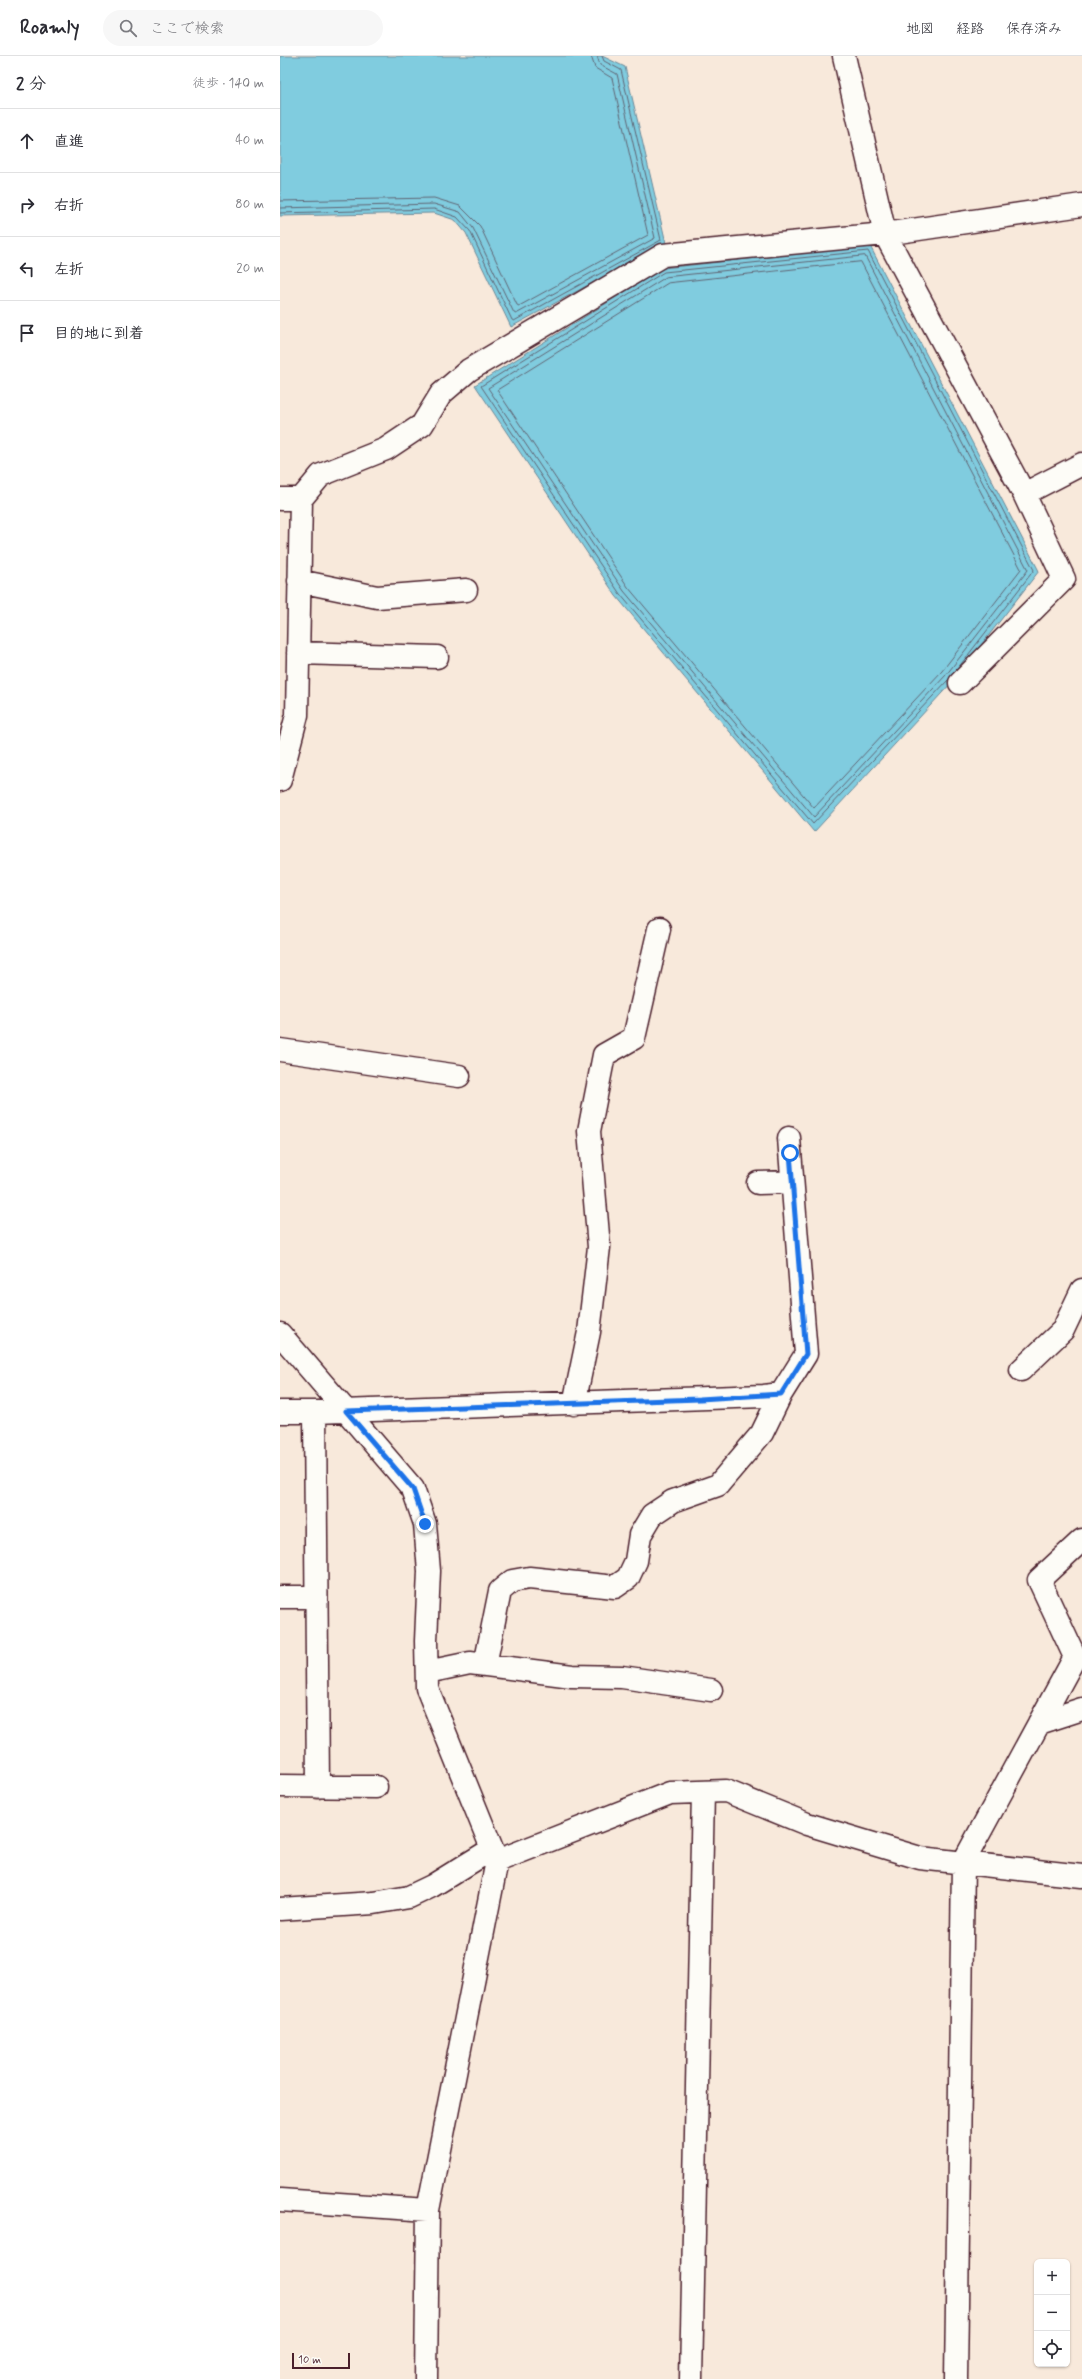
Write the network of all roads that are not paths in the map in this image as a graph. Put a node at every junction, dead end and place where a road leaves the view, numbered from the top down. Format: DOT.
graph roads {
  1 [pos="844,56"];
  2 [pos="1082,205"];
  3 [pos="885,234"];
  4 [pos="1082,464"];
  5 [pos="1024,494"];
  6 [pos="290,499"];
  7 [pos="299,581"];
  8 [pos="466,590"];
  9 [pos="298,652"];
  10 [pos="437,657"];
  11 [pos="960,683"];
  12 [pos="287,728"];
  13 [pos="280,780"];
  14 [pos="659,929"];
  15 [pos="280,1050"];
  16 [pos="459,1076"];
  17 [pos="789,1138"];
  18 [pos="792,1182"];
  19 [pos="758,1183"];
  20 [pos="1082,1290"];
  21 [pos="280,1334"];
  22 [pos="1021,1370"];
  23 [pos="781,1394"];
  24 [pos="574,1404"];
  25 [pos="346,1411"];
  26 [pos="280,1412"];
  27 [pos="315,1412"];
  28 [pos="1082,1540"];
  29 [pos="280,1597"];
  30 [pos="316,1597"];
  31 [pos="485,1665"];
  32 [pos="427,1672"];
  33 [pos="711,1690"];
  34 [pos="1082,1709"];
  35 [pos="1039,1723"];
  36 [pos="280,1786"];
  37 [pos="318,1787"];
  38 [pos="376,1787"];
  39 [pos="703,1792"];
  40 [pos="494,1855"];
  41 [pos="963,1863"];
  42 [pos="1082,1876"];
  43 [pos="280,1909"];
  44 [pos="280,2200"];
  45 [pos="428,2210"];
  46 [pos="426,2379"];
  47 [pos="690,2379"];
  48 [pos="956,2379"];
  1 -- 3 [label="street"];
  2 -- 3 [label="street"];
  3 -- 5 [label="street"];
  3 -- 6 [label="street"];
  4 -- 5 [label="street"];
  5 -- 11 [label="street"];
  6 -- 7 [label="street"];
  7 -- 8 [label="street"];
  7 -- 9 [label="street"];
  9 -- 10 [label="street"];
  9 -- 12 [label="street"];
  12 -- 13 [label="street"];
  14 -- 24 [label="street"];
  15 -- 16 [label="street"];
  17 -- 18 [label="street"];
  18 -- 19 [label="street"];
  18 -- 23 [label="street"];
  20 -- 22 [label="street"];
  21 -- 25 [label="street"];
  23 -- 24 [label="street"];
  23 -- 31 [label="street"];
  24 -- 25 [label="street"];
  25 -- 27 [label="street"];
  25 -- 32 [label="street"];
  26 -- 27 [label="street"];
  27 -- 30 [label="street"];
  28 -- 35 [label="street"];
  29 -- 30 [label="street"];
  30 -- 37 [label="street"];
  31 -- 32 [label="street"];
  31 -- 33 [label="street"];
  32 -- 40 [label="street"];
  34 -- 35 [label="street"];
  35 -- 41 [label="street"];
  36 -- 37 [label="street"];
  37 -- 38 [label="street"];
  39 -- 40 [label="street"];
  39 -- 41 [label="street"];
  39 -- 47 [label="street"];
  40 -- 43 [label="street"];
  40 -- 45 [label="street"];
  41 -- 42 [label="street"];
  41 -- 48 [label="street"];
  44 -- 45 [label="street"];
  45 -- 46 [label="street"];
}
